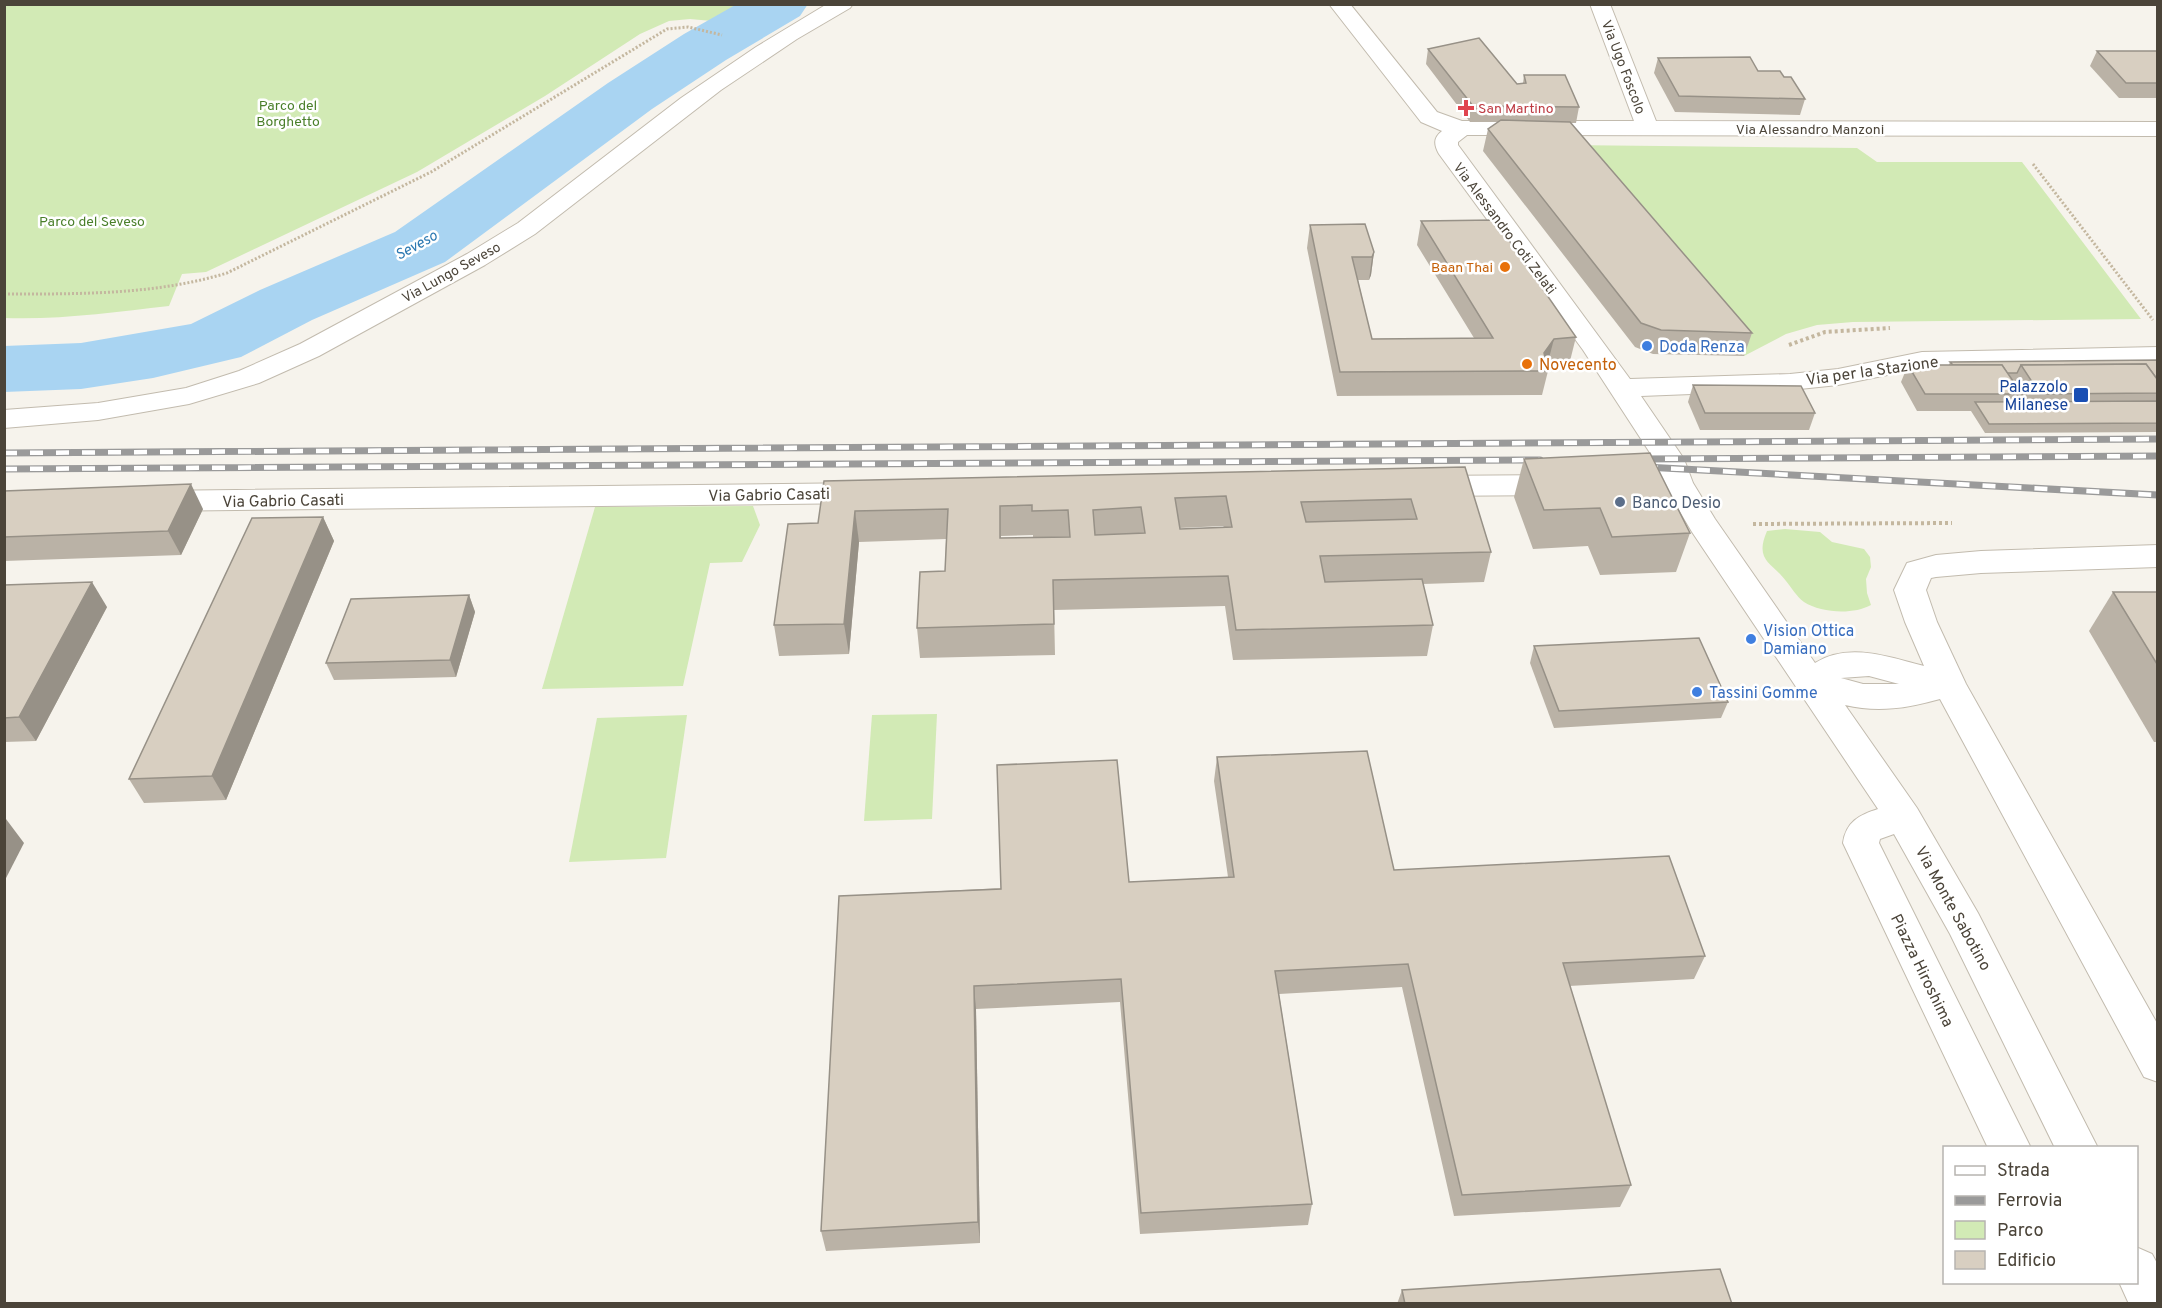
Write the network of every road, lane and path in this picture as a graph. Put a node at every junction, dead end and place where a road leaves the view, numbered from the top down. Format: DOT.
graph roads {
  1 [pos="843,4"];
  2 [pos="1339,4"];
  3 [pos="1600,4"];
  4 [pos="725,36"];
  5 [pos="1462,128"];
  6 [pos="1648,129"];
  7 [pos="2154,139"];
  8 [pos="2026,156"];
  9 [pos="4,294"];
  10 [pos="2154,328"];
  11 [pos="2157,355"];
  12 [pos="1622,388"];
  13 [pos="4,419"];
  14 [pos="1678,483"];
  15 [pos="1403,487"];
  16 [pos="889,493"];
  17 [pos="124,501"];
  18 [pos="1961,523"];
  19 [pos="1703,525"];
  20 [pos="2157,556"];
  21 [pos="1812,680"];
  22 [pos="1949,684"];
  23 [pos="1904,818"];
  24 [pos="2157,1064"];
  25 [pos="2009,1146"];
  26 [pos="2076,1146"];
  27 [pos="2138,1273"];
  28 [pos="2153,1304"];
  1 -- 13 [label="street, Via Lungo Seveso"];
  2 -- 5 [label="street"];
  3 -- 6 [label="street, Via Ugo Foscolo"];
  4 -- 9 [label="path"];
  5 -- 6 [label="street, Via Alessandro Manzoni"];
  5 -- 12 [label="street, Via Alessandro Coti Zelati"];
  6 -- 7 [label="street, Via Alessandro Manzoni"];
  8 -- 10 [label="path"];
  11 -- 12 [label="street, Via per la Stazione"];
  12 -- 14 [label="street, Via Monte Sabotino"];
  14 -- 15 [label="street"];
  14 -- 19 [label="street, Via Monte Sabotino"];
  16 -- 17 [label="street, Via Gabrio Casati"];
  18 -- 19 [label="path"];
  19 -- 21 [label="street, Via Monte Sabotino"];
  20 -- 22 [label="street"];
  21 -- 22 [label="street"];
  21 -- 23 [label="street, Via Monte Sabotino"];
  22 -- 24 [label="street"];
  23 -- 25 [label="street, Piazza Hiroshima"];
  23 -- 26 [label="street, Via Monte Sabotino"];
  27 -- 28 [label="street"];
}
